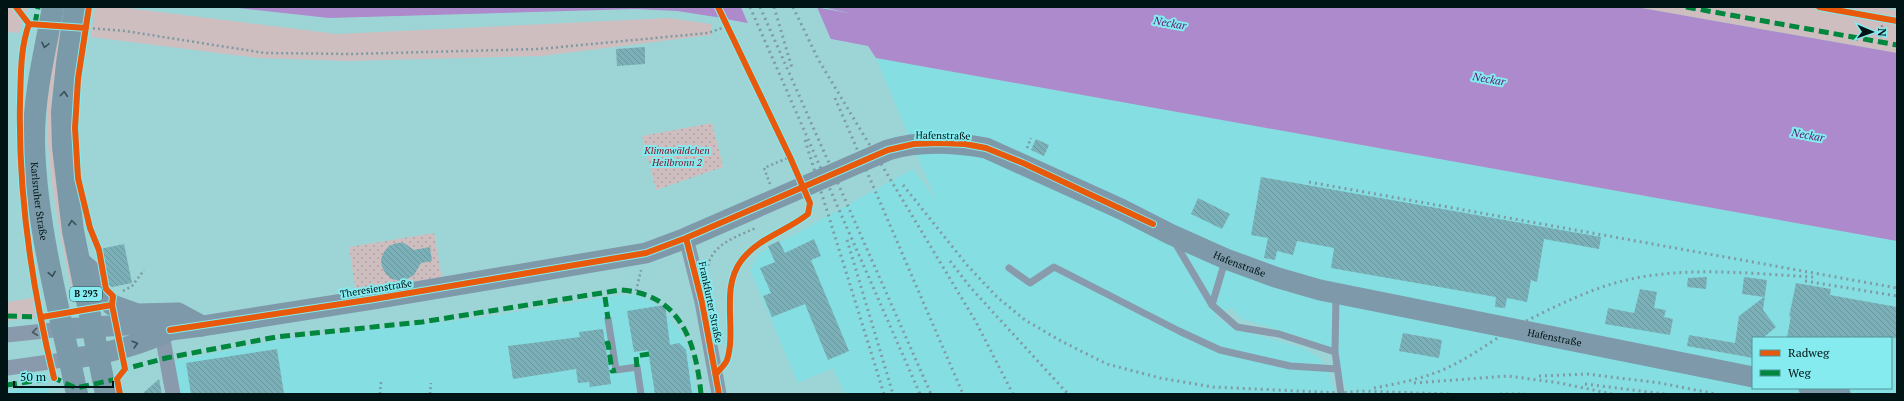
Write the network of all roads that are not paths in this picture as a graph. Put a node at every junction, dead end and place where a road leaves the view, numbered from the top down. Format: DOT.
graph roads {
  1 [pos="53,11"];
  2 [pos="78,17"];
  3 [pos="1170,234"];
  4 [pos="686,238"];
  5 [pos="1226,259"];
  6 [pos="79,261"];
  7 [pos="1009,268"];
  8 [pos="1336,294"];
  9 [pos="1212,305"];
  10 [pos="608,319"];
  11 [pos="202,326"];
  12 [pos="93,327"];
  13 [pos="63,329"];
  14 [pos="166,332"];
  15 [pos="7,335"];
  16 [pos="1335,352"];
  17 [pos="99,354"];
  18 [pos="70,359"];
  19 [pos="7,368"];
  20 [pos="1337,369"];
  21 [pos="1752,377"];
  22 [pos="1814,389"];
  23 [pos="1341,393"];
  24 [pos="77,394"];
  25 [pos="106,394"];
  26 [pos="172,394"];
  27 [pos="642,394"];
  28 [pos="719,394"];
  29 [pos="1840,394"];
  1 -- 13 [label="main road, Karlsruher Straße / B 293, one-way"];
  6 -- 2 [label="main road, B 293, one-way"];
  3 -- 4 [label="main road, Hafenstraße"];
  3 -- 5 [label="main road, Hafenstraße"];
  3 -- 9 [label="lane"];
  4 -- 11 [label="main road, Theresienstraße"];
  4 -- 28 [label="street, Frankfurter Straße"];
  5 -- 8 [label="main road, Hafenstraße"];
  5 -- 9 [label="lane"];
  6 -- 11 [label="main road"];
  6 -- 12 [label="main road, B 293"];
  7 -- 20 [label="lane"];
  8 -- 16 [label="lane"];
  8 -- 21 [label="main road, Hafenstraße"];
  9 -- 16 [label="lane"];
  10 -- 27 [label="lane"];
  11 -- 14 [label="main road, Theresienstraße"];
  12 -- 13 [label="main road, Theresienstraße"];
  12 -- 14 [label="main road, Theresienstraße"];
  12 -- 17 [label="main road, B 293"];
  13 -- 15 [label="street, Theresienstraße, one-way"];
  13 -- 18 [label="main road, Karlsruher Straße / B 293"];
  17 -- 14 [label="main road, Theresienstraße, one-way"];
  14 -- 26 [label="street"];
  16 -- 20 [label="lane"];
  17 -- 18 [label="main road, Theresienstraße"];
  17 -- 25 [label="main road, B 293"];
  18 -- 19 [label="street, Theresienstraße"];
  18 -- 24 [label="main road, Karlsruher Straße / B 293"];
  20 -- 23 [label="lane"];
  22 -- 29 [label="main road"];
}
